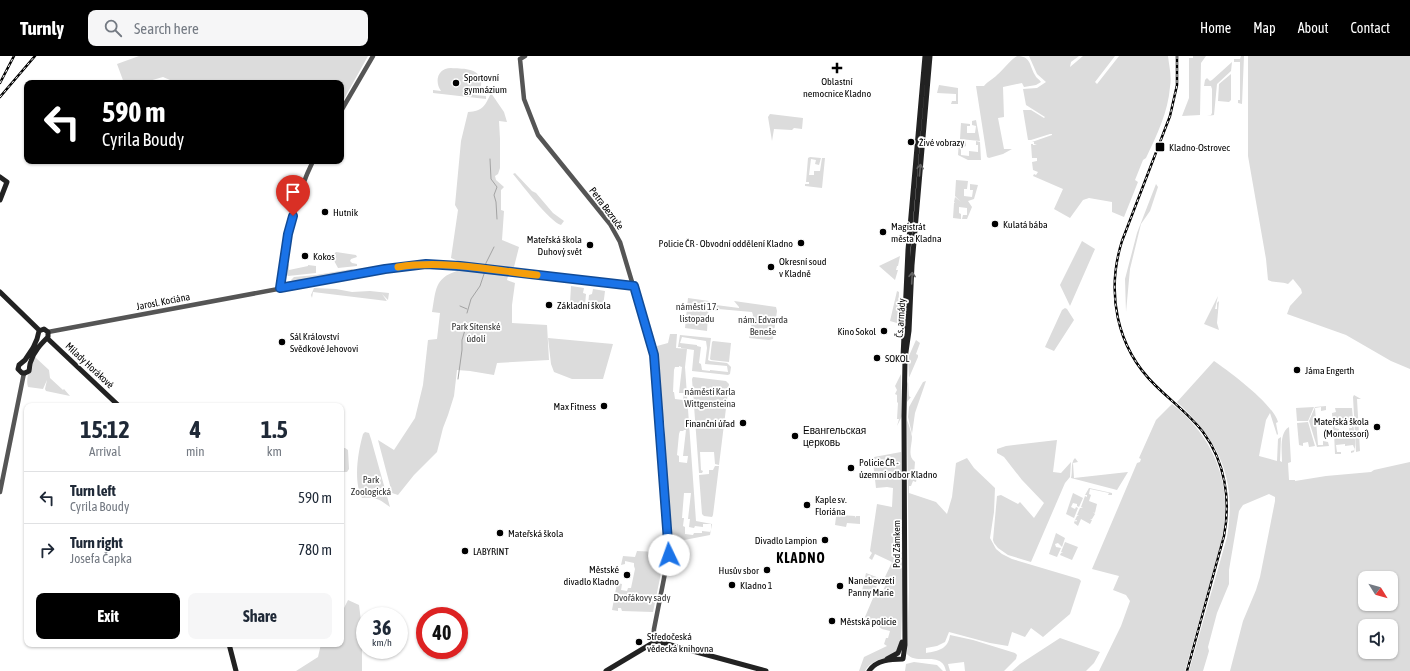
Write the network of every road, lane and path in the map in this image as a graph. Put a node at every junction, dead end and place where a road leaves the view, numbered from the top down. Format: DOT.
graph roads {
  1 [pos="373,56"];
  2 [pos="525,56"];
  3 [pos="925,56"];
  4 [pos="930,56"];
  5 [pos="518,58"];
  6 [pos="344,106"];
  7 [pos="312,164"];
  8 [pos="0,177"];
  9 [pos="0,200"];
  10 [pos="634,286"];
  11 [pos="280,288"];
  12 [pos="0,292"];
  13 [pos="39,330"];
  14 [pos="48,332"];
  15 [pos="47,338"];
  16 [pos="24,373"];
  17 [pos="904,390"];
  18 [pos="116,403"];
  19 [pos="0,492"];
  20 [pos="905,622"];
  21 [pos="653,642"];
  22 [pos="230,647"];
  23 [pos="883,661"];
  24 [pos="236,671"];
  25 [pos="606,671"];
  26 [pos="766,671"];
  27 [pos="868,671"];
  1 -- 6 [label="street"];
  2 -- 5 [label="street"];
  3 -- 17 [label="main road, Čs. armády"];
  17 -- 4 [label="main road, Čs. armády, one-way"];
  5 -- 10 [label="street, Petra Bezruče"];
  7 -- 11 [label="street"];
  8 -- 9 [label="main road"];
  10 -- 11 [label="street, Jarosl. Kociána"];
  10 -- 21 [label="street, Petra Bezruče"];
  11 -- 14 [label="street, Jarosl. Kociána"];
  12 -- 13 [label="main road"];
  13 -- 14 [label="main road"];
  13 -- 16 [label="main road"];
  14 -- 15 [label="main road"];
  15 -- 16 [label="main road"];
  15 -- 18 [label="main road, Milady Horákové"];
  16 -- 19 [label="street"];
  17 -- 20 [label="main road, Pod Zámkem"];
  20 -- 23 [label="main road"];
  20 -- 23 [label="main road, Pod Zámkem"];
  21 -- 25 [label="main road"];
  21 -- 26 [label="main road"];
  22 -- 24 [label="main road"];
  23 -- 27 [label="main road, Pod Zámkem"];
}
